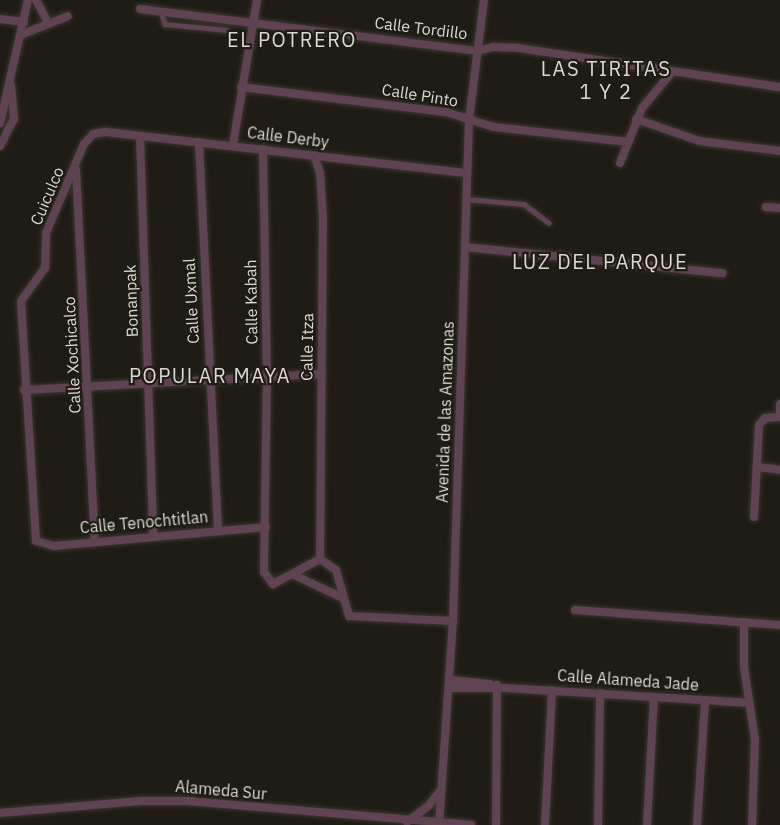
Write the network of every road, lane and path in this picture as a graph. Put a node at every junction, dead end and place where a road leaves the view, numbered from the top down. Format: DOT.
graph roads {
  1 [pos="28,0"];
  2 [pos="36,0"];
  3 [pos="257,0"];
  4 [pos="484,0"];
  5 [pos="140,9"];
  6 [pos="161,11"];
  7 [pos="69,16"];
  8 [pos="0,19"];
  9 [pos="47,21"];
  10 [pos="24,22"];
  11 [pos="253,22"];
  12 [pos="227,30"];
  13 [pos="22,34"];
  14 [pos="478,51"];
  15 [pos="672,72"];
  16 [pos="10,82"];
  17 [pos="241,87"];
  18 [pos="780,87"];
  19 [pos="636,119"];
  20 [pos="469,120"];
  21 [pos="0,123"];
  22 [pos="106,132"];
  23 [pos="140,136"];
  24 [pos="199,142"];
  25 [pos="628,142"];
  26 [pos="233,145"];
  27 [pos="0,146"];
  28 [pos="263,149"];
  29 [pos="780,151"];
  30 [pos="314,156"];
  31 [pos="620,163"];
  32 [pos="76,166"];
  33 [pos="466,173"];
  34 [pos="465,199"];
  35 [pos="766,207"];
  36 [pos="780,208"];
  37 [pos="549,223"];
  38 [pos="465,247"];
  39 [pos="723,273"];
  40 [pos="322,374"];
  41 [pos="267,377"];
  42 [pos="210,381"];
  43 [pos="149,382"];
  44 [pos="89,386"];
  45 [pos="24,390"];
  46 [pos="780,404"];
  47 [pos="780,417"];
  48 [pos="757,467"];
  49 [pos="780,470"];
  50 [pos="754,517"];
  51 [pos="266,527"];
  52 [pos="218,530"];
  53 [pos="33,531"];
  54 [pos="153,536"];
  55 [pos="95,542"];
  56 [pos="320,559"];
  57 [pos="294,575"];
  58 [pos="341,597"];
  59 [pos="575,610"];
  60 [pos="453,621"];
  61 [pos="744,622"];
  62 [pos="780,625"];
  63 [pos="450,684"];
  64 [pos="500,687"];
  65 [pos="552,690"];
  66 [pos="600,693"];
  67 [pos="654,697"];
  68 [pos="705,700"];
  69 [pos="748,702"];
  70 [pos="441,790"];
  71 [pos="0,813"];
  72 [pos="407,822"];
  73 [pos="439,824"];
  74 [pos="471,825"];
  75 [pos="496,825"];
  76 [pos="546,825"];
  77 [pos="598,825"];
  78 [pos="647,825"];
  79 [pos="697,825"];
  80 [pos="752,825"];
  1 -- 10 [label="street"];
  2 -- 9 [label="street"];
  3 -- 11 [label="street"];
  4 -- 14 [label="street, Avenida de las Amazonas"];
  5 -- 6 [label="street, Calle Tordillo"];
  6 -- 11 [label="street, Calle Tordillo"];
  6 -- 12 [label="lane"];
  7 -- 9 [label="street"];
  8 -- 10 [label="street"];
  9 -- 13 [label="street"];
  10 -- 13 [label="street"];
  11 -- 14 [label="street, Calle Tordillo"];
  11 -- 17 [label="street"];
  13 -- 16 [label="street"];
  14 -- 15 [label="street, Calle Tordillo"];
  14 -- 20 [label="street, Avenida de las Amazonas"];
  15 -- 18 [label="street, Calle Tordillo"];
  15 -- 19 [label="street"];
  16 -- 21 [label="street"];
  16 -- 27 [label="street"];
  17 -- 20 [label="street, Calle Pinto"];
  17 -- 26 [label="street"];
  19 -- 25 [label="street"];
  19 -- 29 [label="street"];
  20 -- 25 [label="street, Calle Pinto"];
  20 -- 33 [label="street, Avenida de las Amazonas"];
  22 -- 23 [label="street, Calle Derby"];
  22 -- 32 [label="street, Cuiculco"];
  23 -- 24 [label="street, Calle Derby"];
  23 -- 43 [label="street, Bonanpak"];
  24 -- 26 [label="street, Calle Derby"];
  24 -- 42 [label="street, Calle Uxmal"];
  25 -- 31 [label="street"];
  26 -- 28 [label="street, Calle Derby"];
  28 -- 30 [label="street, Calle Derby"];
  28 -- 41 [label="street, Calle Kabah"];
  30 -- 33 [label="street, Calle Derby"];
  30 -- 40 [label="street, Calle Itza"];
  32 -- 44 [label="street, Calle Xochicalco"];
  32 -- 45 [label="street, Cuiculco"];
  33 -- 34 [label="street, Avenida de las Amazonas"];
  34 -- 37 [label="lane"];
  34 -- 38 [label="street, Avenida de las Amazonas"];
  35 -- 36 [label="street"];
  38 -- 39 [label="street"];
  38 -- 60 [label="street, Avenida de las Amazonas"];
  40 -- 41 [label="street"];
  40 -- 56 [label="street, Calle Itza"];
  41 -- 42 [label="street"];
  41 -- 51 [label="street, Calle Kabah"];
  42 -- 43 [label="street"];
  42 -- 52 [label="street, Calle Uxmal"];
  43 -- 44 [label="street"];
  43 -- 54 [label="street, Bonanpak"];
  44 -- 45 [label="street"];
  44 -- 55 [label="street, Calle Xochicalco"];
  45 -- 53 [label="street, Cuiculco"];
  46 -- 47 [label="street"];
  47 -- 48 [label="street"];
  48 -- 49 [label="street"];
  48 -- 50 [label="street"];
  51 -- 52 [label="street, Calle Tenochtitlan"];
  51 -- 57 [label="street, Calle Kabah"];
  52 -- 54 [label="street, Calle Tenochtitlan"];
  53 -- 55 [label="street, Calle Tenochtitlan"];
  54 -- 55 [label="street, Calle Tenochtitlan"];
  56 -- 57 [label="street"];
  56 -- 58 [label="street"];
  57 -- 58 [label="street"];
  58 -- 60 [label="street"];
  59 -- 61 [label="street"];
  60 -- 63 [label="street, Avenida de las Amazonas"];
  61 -- 62 [label="street"];
  61 -- 69 [label="street"];
  63 -- 64 [label="street, Calle Alameda Jade"];
  63 -- 70 [label="street, Avenida de las Amazonas"];
  64 -- 65 [label="street, Calle Alameda Jade"];
  64 -- 75 [label="street"];
  65 -- 66 [label="street, Calle Alameda Jade"];
  65 -- 76 [label="street"];
  66 -- 67 [label="street, Calle Alameda Jade"];
  66 -- 77 [label="street"];
  67 -- 68 [label="street, Calle Alameda Jade"];
  67 -- 78 [label="street"];
  68 -- 69 [label="street, Calle Alameda Jade"];
  68 -- 79 [label="street"];
  69 -- 80 [label="street"];
  70 -- 72 [label="street"];
  70 -- 73 [label="street, Avenida de las Amazonas"];
  71 -- 72 [label="street, Alameda Sur"];
  72 -- 73 [label="street, Alameda Sur"];
  73 -- 74 [label="street, Alameda Sur"];
}
